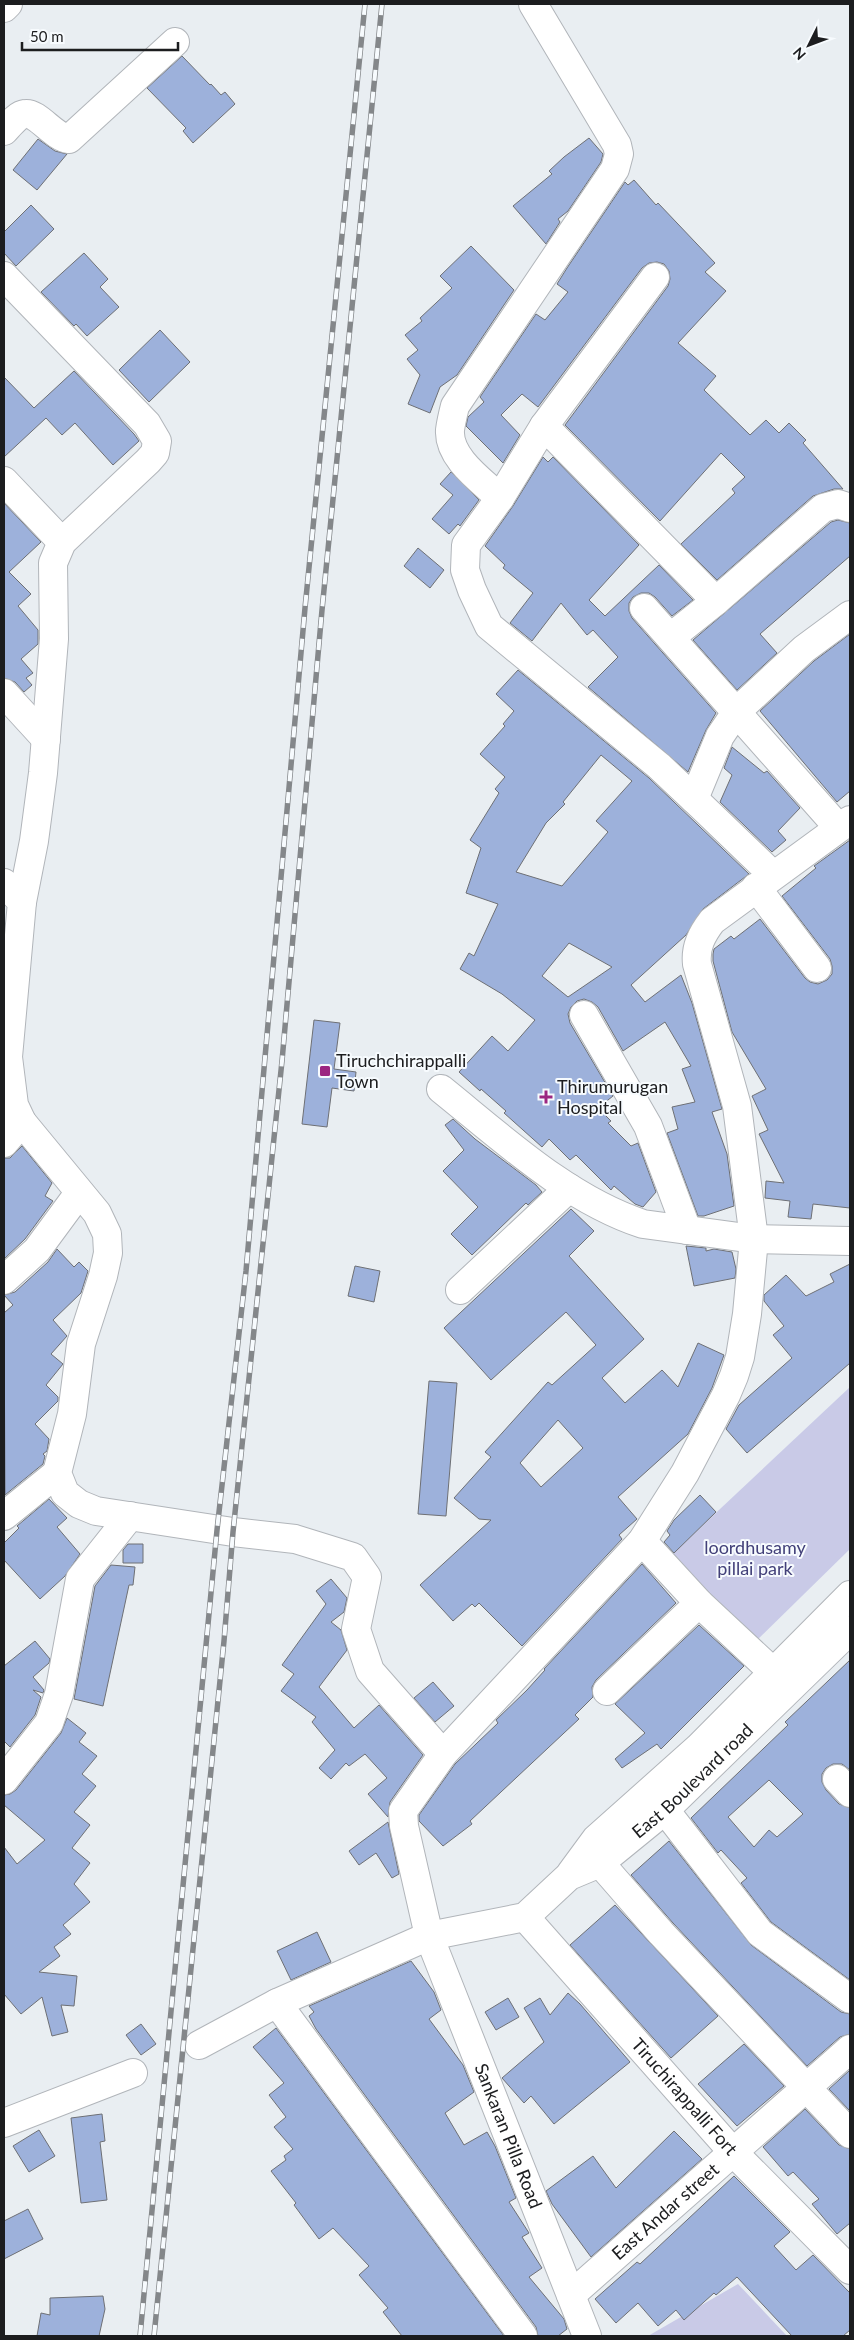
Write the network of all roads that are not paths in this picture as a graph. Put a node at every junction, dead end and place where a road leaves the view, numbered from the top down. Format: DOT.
graph roads {
  1 [pos="8,4"];
  2 [pos="533,4"];
  3 [pos="4,8"];
  4 [pos="175,42"];
  5 [pos="4,131"];
  6 [pos="4,276"];
  7 [pos="655,277"];
  8 [pos="544,426"];
  9 [pos="4,481"];
  10 [pos="500,498"];
  11 [pos="850,508"];
  12 [pos="62,542"];
  13 [pos="716,601"];
  14 [pos="644,608"];
  15 [pos="850,615"];
  16 [pos="672,637"];
  17 [pos="4,693"];
  18 [pos="737,711"];
  19 [pos="46,739"];
  20 [pos="694,798"];
  21 [pos="844,823"];
  22 [pos="764,881"];
  23 [pos="13,893"];
  24 [pos="817,968"];
  25 [pos="584,1015"];
  26 [pos="441,1089"];
  27 [pos="10,1102"];
  28 [pos="4,1144"];
  29 [pos="570,1188"];
  30 [pos="79,1193"];
  31 [pos="687,1230"];
  32 [pos="754,1239"];
  33 [pos="850,1241"];
  34 [pos="4,1280"];
  35 [pos="460,1290"];
  36 [pos="57,1473"];
  37 [pos="4,1516"];
  38 [pos="130,1516"];
  39 [pos="642,1541"];
  40 [pos="850,1595"];
  41 [pos="699,1603"];
  42 [pos="850,1630"];
  43 [pos="773,1672"];
  44 [pos="607,1692"];
  45 [pos="443,1754"];
  46 [pos="6,1771"];
  47 [pos="666,1810"];
  48 [pos="600,1863"];
  49 [pos="568,1876"];
  50 [pos="525,1917"];
  51 [pos="429,1936"];
  52 [pos="850,1999"];
  53 [pos="277,2003"];
  54 [pos="199,2045"];
  55 [pos="850,2049"];
  56 [pos="133,2073"];
  57 [pos="807,2088"];
  58 [pos="4,2123"];
  59 [pos="850,2134"];
  60 [pos="732,2151"];
  61 [pos="850,2270"];
  62 [pos="571,2295"];
  63 [pos="585,2335"];
  64 [pos="523,2336"];
  1 -- 3 [label="street"];
  2 -- 10 [label="street"];
  4 -- 5 [label="street"];
  6 -- 12 [label="street"];
  7 -- 8 [label="street"];
  8 -- 10 [label="street"];
  8 -- 13 [label="street"];
  9 -- 12 [label="street"];
  10 -- 20 [label="street"];
  11 -- 13 [label="street"];
  12 -- 19 [label="street"];
  13 -- 16 [label="street"];
  14 -- 16 [label="street"];
  15 -- 18 [label="street"];
  16 -- 18 [label="street"];
  17 -- 19 [label="street"];
  18 -- 20 [label="street"];
  18 -- 21 [label="street"];
  19 -- 23 [label="street"];
  20 -- 22 [label="street"];
  21 -- 22 [label="street, Sankaran Pilla Road"];
  22 -- 24 [label="street"];
  22 -- 32 [label="street, Sankaran Pilla Road"];
  23 -- 27 [label="street"];
  25 -- 31 [label="street"];
  26 -- 29 [label="street"];
  27 -- 28 [label="street"];
  27 -- 30 [label="street"];
  29 -- 31 [label="street"];
  29 -- 35 [label="street"];
  30 -- 34 [label="street"];
  30 -- 36 [label="street"];
  31 -- 32 [label="street"];
  32 -- 33 [label="street"];
  32 -- 39 [label="street, Sankaran Pilla Road"];
  36 -- 37 [label="street"];
  36 -- 38 [label="street"];
  38 -- 45 [label="street"];
  38 -- 46 [label="street"];
  39 -- 41 [label="street"];
  39 -- 45 [label="street, Sankaran Pilla Road"];
  40 -- 43 [label="street"];
  41 -- 43 [label="street"];
  41 -- 44 [label="street"];
  42 -- 47 [label="street, East Boulevard road"];
  43 -- 49 [label="street"];
  45 -- 51 [label="street, Sankaran Pilla Road"];
  47 -- 48 [label="street, East Boulevard road"];
  47 -- 52 [label="street"];
  48 -- 49 [label="street, East Boulevard road"];
  48 -- 57 [label="street"];
  49 -- 50 [label="street, East Boulevard road"];
  50 -- 51 [label="street"];
  50 -- 60 [label="street, Tiruchirappalli Fort"];
  51 -- 53 [label="street"];
  51 -- 62 [label="street, Sankaran Pilla Road"];
  53 -- 54 [label="street"];
  53 -- 64 [label="street"];
  55 -- 57 [label="street, East Andar street"];
  56 -- 58 [label="street"];
  57 -- 59 [label="street"];
  57 -- 60 [label="street, East Andar street"];
  60 -- 61 [label="street, Tiruchirappalli Fort"];
  60 -- 62 [label="street, East Andar street"];
  62 -- 63 [label="street, Sankaran Pilla Road"];
}
